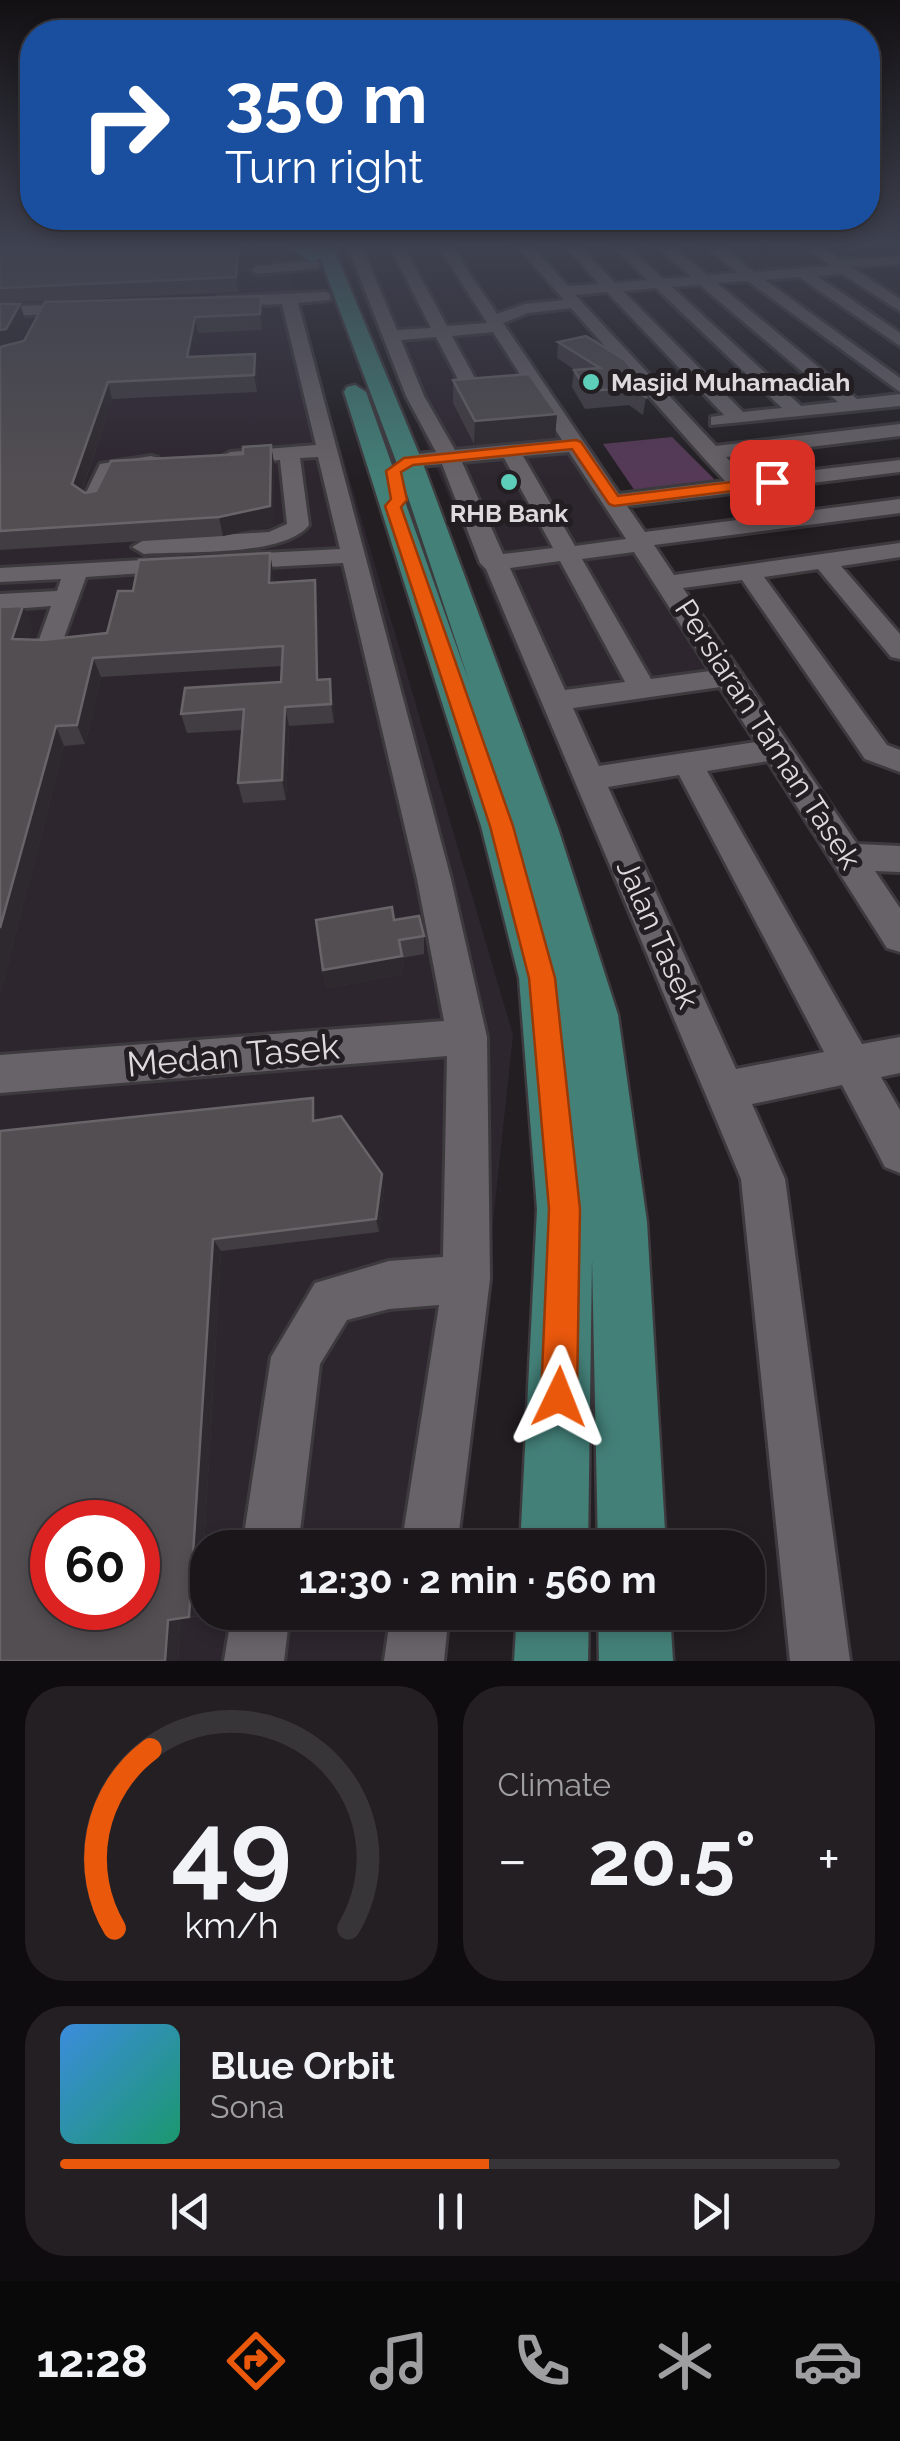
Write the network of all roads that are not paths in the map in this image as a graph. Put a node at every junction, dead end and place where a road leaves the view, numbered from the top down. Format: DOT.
graph roads {
  1 [pos="496,324"];
  2 [pos="299,325"];
  3 [pos="338,325"];
  4 [pos="344,325"];
  5 [pos="385,325"];
  6 [pos="440,325"];
  7 [pos="492,325"];
  8 [pos="629,325"];
  9 [pos="647,325"];
  10 [pos="661,325"];
  11 [pos="757,325"];
  12 [pos="816,325"];
  13 [pos="877,325"];
  14 [pos="764,330"];
  15 [pos="444,331"];
  16 [pos="389,336"];
  17 [pos="662,340"];
  18 [pos="900,341"];
  19 [pos="900,387"];
  20 [pos="453,393"];
  21 [pos="900,400"];
  22 [pos="854,406"];
  23 [pos="797,412"];
  24 [pos="739,419"];
  25 [pos="684,425"];
  26 [pos="900,430"];
  27 [pos="576,444"];
  28 [pos="511,452"];
  29 [pos="710,453"];
  30 [pos="289,454"];
  31 [pos="210,459"];
  32 [pos="172,461"];
  33 [pos="408,463"];
  34 [pos="900,466"];
  35 [pos="740,486"];
  36 [pos="93,501"];
  37 [pos="614,501"];
  38 [pos="900,506"];
  39 [pos="641,542"];
  40 [pos="127,548"];
  41 [pos="567,554"];
  42 [pos="354,555"];
  43 [pos="896,555"];
  44 [pos="824,561"];
  45 [pos="492,563"];
  46 [pos="76,570"];
  47 [pos="748,572"];
  48 [pos="40,573"];
  49 [pos="0,575"];
  50 [pos="668,583"];
  51 [pos="66,598"];
  52 [pos="28,601"];
  53 [pos="0,602"];
  54 [pos="49,648"];
  55 [pos="900,651"];
  56 [pos="730,677"];
  57 [pos="643,689"];
  58 [pos="555,701"];
  59 [pos="778,750"];
  60 [pos="900,761"];
  61 [pos="689,765"];
  62 [pos="590,779"];
  63 [pos="850,857"];
  64 [pos="900,859"];
  65 [pos="900,937"];
  66 [pos="467,1037"];
  67 [pos="900,1055"];
  68 [pos="854,1067"];
  69 [pos="0,1074"];
  70 [pos="728,1090"];
  71 [pos="900,1152"];
  72 [pos="466,1279"];
  73 [pos="272,1530"];
  74 [pos="432,1530"];
  75 [pos="555,1530"];
  76 [pos="631,1530"];
  77 [pos="258,1630"];
  78 [pos="418,1630"];
  79 [pos="552,1630"];
  80 [pos="635,1630"];
  81 [pos="254,1661"];
  82 [pos="414,1661"];
  83 [pos="551,1661"];
  84 [pos="636,1661"];
  85 [pos="820,1661"];
  1 -- 27 [label="street, Persiaran Taman Tasek"];
  2 -- 33 [label="street, Jalan Tasek"];
  3 -- 33 [label="main road"];
  4 -- 33 [label="main road"];
  5 -- 16 [label="street, Jalan Tasek"];
  6 -- 15 [label="street"];
  7 -- 15 [label="street"];
  8 -- 17 [label="street"];
  9 -- 17 [label="street"];
  10 -- 17 [label="street"];
  11 -- 14 [label="street"];
  12 -- 14 [label="street"];
  12 -- 19 [label="street"];
  13 -- 18 [label="street"];
  14 -- 17 [label="street"];
  14 -- 22 [label="street"];
  15 -- 16 [label="street"];
  15 -- 20 [label="street"];
  16 -- 20 [label="street, Jalan Tasek"];
  17 -- 23 [label="street"];
  17 -- 24 [label="street"];
  17 -- 25 [label="street"];
  20 -- 33 [label="street, Jalan Tasek"];
  21 -- 22 [label="street"];
  22 -- 23 [label="street"];
  23 -- 24 [label="street"];
  24 -- 25 [label="street"];
  25 -- 29 [label="street"];
  26 -- 29 [label="street"];
  27 -- 28 [label="street"];
  27 -- 37 [label="street, Persiaran Taman Tasek"];
  28 -- 33 [label="street"];
  28 -- 41 [label="street"];
  29 -- 35 [label="street"];
  30 -- 31 [label="street"];
  30 -- 33 [label="street"];
  30 -- 40 [label="street"];
  32 -- 36 [label="street"];
  33 -- 42 [label="street, Jalan Tasek"];
  33 -- 45 [label="street, Jalan Tasek"];
  33 -- 75 [label="main road"];
  33 -- 76 [label="main road"];
  34 -- 35 [label="street"];
  35 -- 37 [label="street"];
  37 -- 39 [label="street, Persiaran Taman Tasek"];
  38 -- 39 [label="street"];
  39 -- 41 [label="street"];
  39 -- 50 [label="street, Persiaran Taman Tasek"];
  41 -- 45 [label="street"];
  41 -- 57 [label="street"];
  42 -- 46 [label="street"];
  42 -- 66 [label="street, Jalan Tasek"];
  43 -- 44 [label="street"];
  44 -- 47 [label="street"];
  44 -- 55 [label="street"];
  45 -- 58 [label="street, Jalan Tasek"];
  46 -- 48 [label="street"];
  46 -- 51 [label="street"];
  47 -- 50 [label="street"];
  47 -- 60 [label="street"];
  48 -- 49 [label="street"];
  48 -- 52 [label="street"];
  50 -- 56 [label="street, Persiaran Taman Tasek"];
  51 -- 52 [label="street"];
  51 -- 54 [label="street"];
  52 -- 53 [label="street"];
  56 -- 57 [label="street"];
  56 -- 59 [label="street, Persiaran Taman Tasek"];
  57 -- 58 [label="street"];
  58 -- 62 [label="street, Jalan Tasek"];
  59 -- 61 [label="street"];
  59 -- 63 [label="street, Persiaran Taman Tasek"];
  61 -- 62 [label="street"];
  61 -- 68 [label="street"];
  62 -- 70 [label="street, Jalan Tasek"];
  63 -- 64 [label="street"];
  63 -- 65 [label="street, Persiaran Taman Tasek"];
  66 -- 69 [label="street, Medan Tasek"];
  66 -- 72 [label="street, Jalan Tasek"];
  67 -- 68 [label="street"];
  68 -- 70 [label="street"];
  68 -- 71 [label="street"];
  70 -- 85 [label="street, Jalan Tasek"];
  72 -- 73 [label="street"];
  72 -- 74 [label="street, Jalan Tasek"];
  77 -- 81 [label="street"];
  78 -- 82 [label="street"];
  79 -- 83 [label="main road"];
  80 -- 84 [label="main road"];
}
